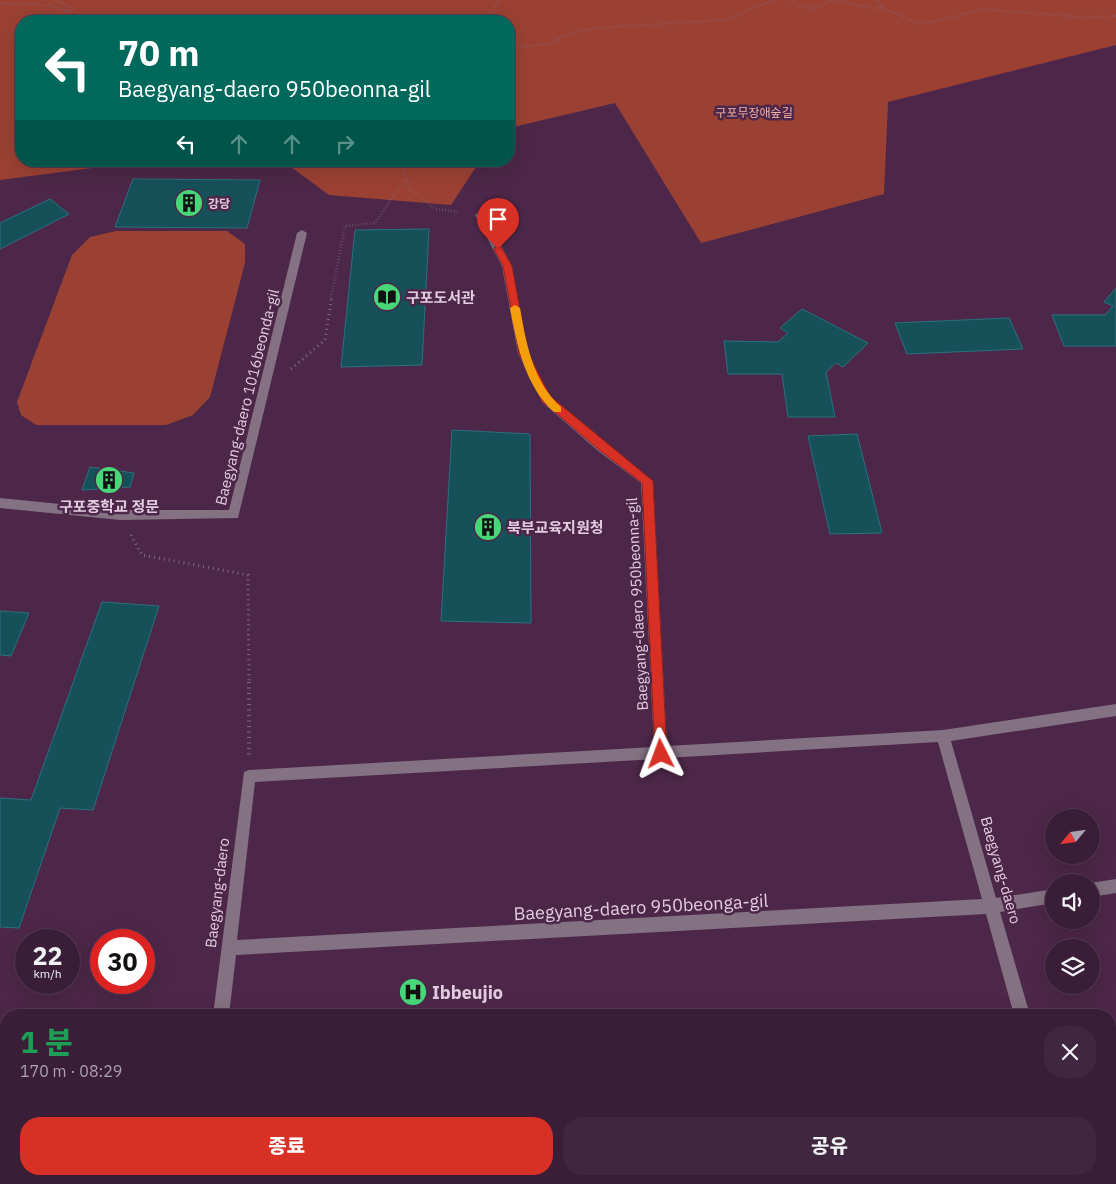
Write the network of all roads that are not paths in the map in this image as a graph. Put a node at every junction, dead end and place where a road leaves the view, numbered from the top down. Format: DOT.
graph roads {
  1 [pos="480,215"];
  2 [pos="302,234"];
  3 [pos="0,503"];
  4 [pos="1116,710"];
  5 [pos="943,736"];
  6 [pos="661,754"];
  7 [pos="1116,886"];
  8 [pos="1100,889"];
  9 [pos="1045,897"];
  10 [pos="992,906"];
  11 [pos="229,948"];
  12 [pos="222,1009"];
  13 [pos="1020,1009"];
  1 -- 6 [label="street, Baegyang-daero 950beonna-gil"];
  2 -- 3 [label="street, Baegyang-daero 1016beonda-gil"];
  4 -- 5 [label="street"];
  5 -- 6 [label="street"];
  5 -- 10 [label="street, Baegyang-daero"];
  6 -- 11 [label="street, Baegyang-daero"];
  7 -- 8 [label="street"];
  9 -- 10 [label="street, Baegyang-daero 950beonga-gil"];
  10 -- 11 [label="street, Baegyang-daero 950beonga-gil"];
  10 -- 13 [label="street, Baegyang-daero"];
  11 -- 12 [label="street, Baegyang-daero"];
}
